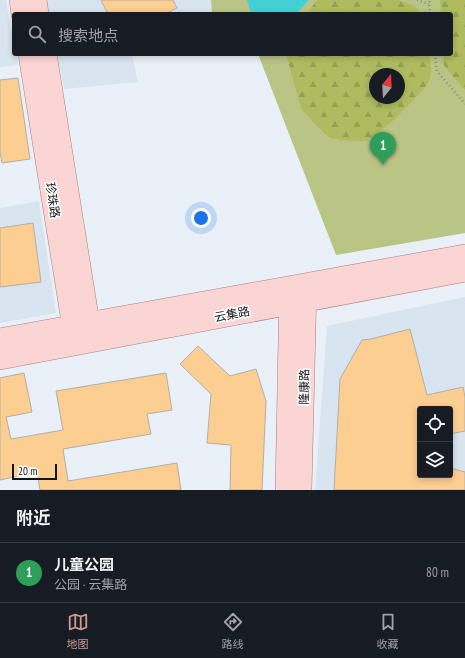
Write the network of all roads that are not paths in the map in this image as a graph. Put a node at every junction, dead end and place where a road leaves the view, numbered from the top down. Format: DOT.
graph roads {
  1 [pos="20,0"];
  2 [pos="36,0"];
  3 [pos="22,12"];
  4 [pos="38,12"];
  5 [pos="29,56"];
  6 [pos="46,56"];
  7 [pos="465,255"];
  8 [pos="465,271"];
  9 [pos="298,293"];
  10 [pos="83,334"];
  11 [pos="0,340"];
  12 [pos="0,359"];
  13 [pos="286,490"];
  14 [pos="301,490"];
  1 -- 3 [label="main road"];
  2 -- 4 [label="main road"];
  5 -- 10 [label="main road, 珍珠路"];
  6 -- 10 [label="main road, 珍珠路"];
  7 -- 9 [label="main road, 云集路"];
  8 -- 9 [label="main road, 云集路"];
  9 -- 10 [label="main road, 云集路"];
  9 -- 13 [label="main road, 隆康路"];
  9 -- 14 [label="main road, 隆康路"];
  10 -- 11 [label="main road, 云集路"];
  10 -- 12 [label="main road, 云集路"];
}
